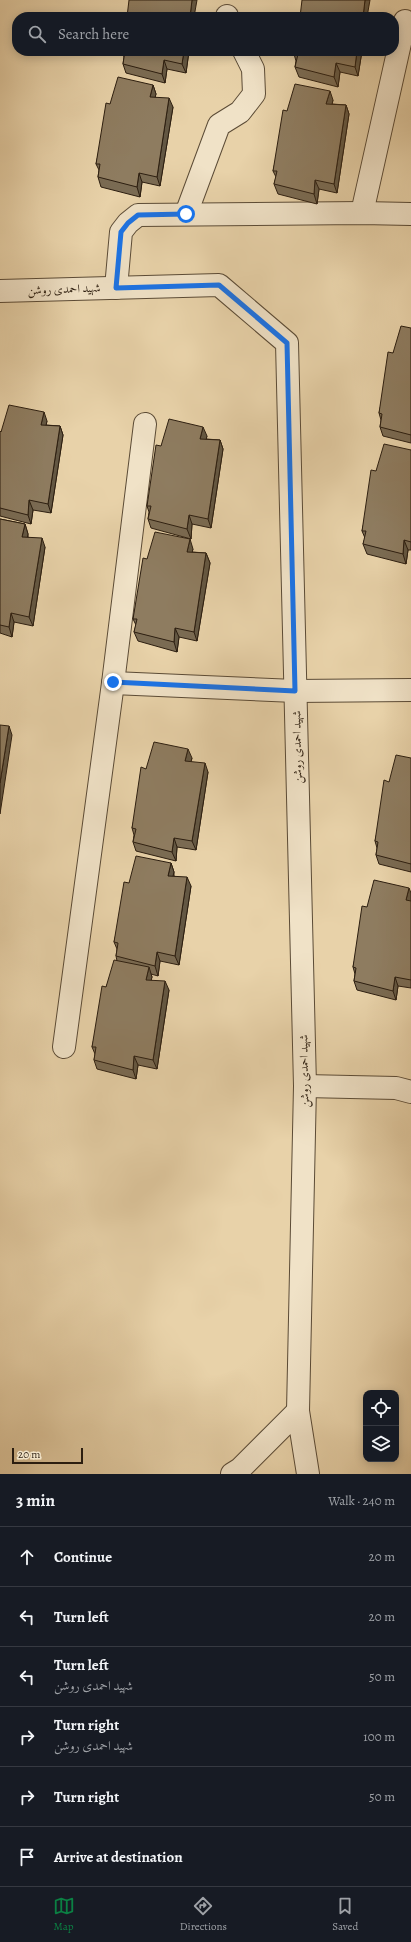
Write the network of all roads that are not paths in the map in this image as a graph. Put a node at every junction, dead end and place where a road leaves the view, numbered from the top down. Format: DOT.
graph roads {
  1 [pos="405,21"];
  2 [pos="399,48"];
  3 [pos="247,56"];
  4 [pos="397,56"];
  5 [pos="362,213"];
  6 [pos="186,214"];
  7 [pos="411,214"];
  8 [pos="116,288"];
  9 [pos="0,291"];
  10 [pos="145,424"];
  11 [pos="113,682"];
  12 [pos="411,690"];
  13 [pos="295,691"];
  14 [pos="64,1047"];
  15 [pos="305,1086"];
  16 [pos="411,1092"];
  17 [pos="298,1411"];
  18 [pos="232,1474"];
  19 [pos="308,1474"];
  1 -- 2 [label="street"];
  3 -- 6 [label="street"];
  4 -- 5 [label="street"];
  5 -- 6 [label="street"];
  5 -- 7 [label="street"];
  6 -- 8 [label="street"];
  8 -- 9 [label="street, شهید احمدی روشن"];
  8 -- 13 [label="street, شهید احمدی روشن"];
  10 -- 11 [label="street"];
  11 -- 13 [label="street"];
  11 -- 14 [label="street"];
  12 -- 13 [label="street"];
  13 -- 15 [label="street, شهید احمدی روشن"];
  15 -- 16 [label="street"];
  15 -- 17 [label="street, شهید احمدی روشن"];
  17 -- 18 [label="street"];
  17 -- 19 [label="street, شهید احمدی روشن"];
}
